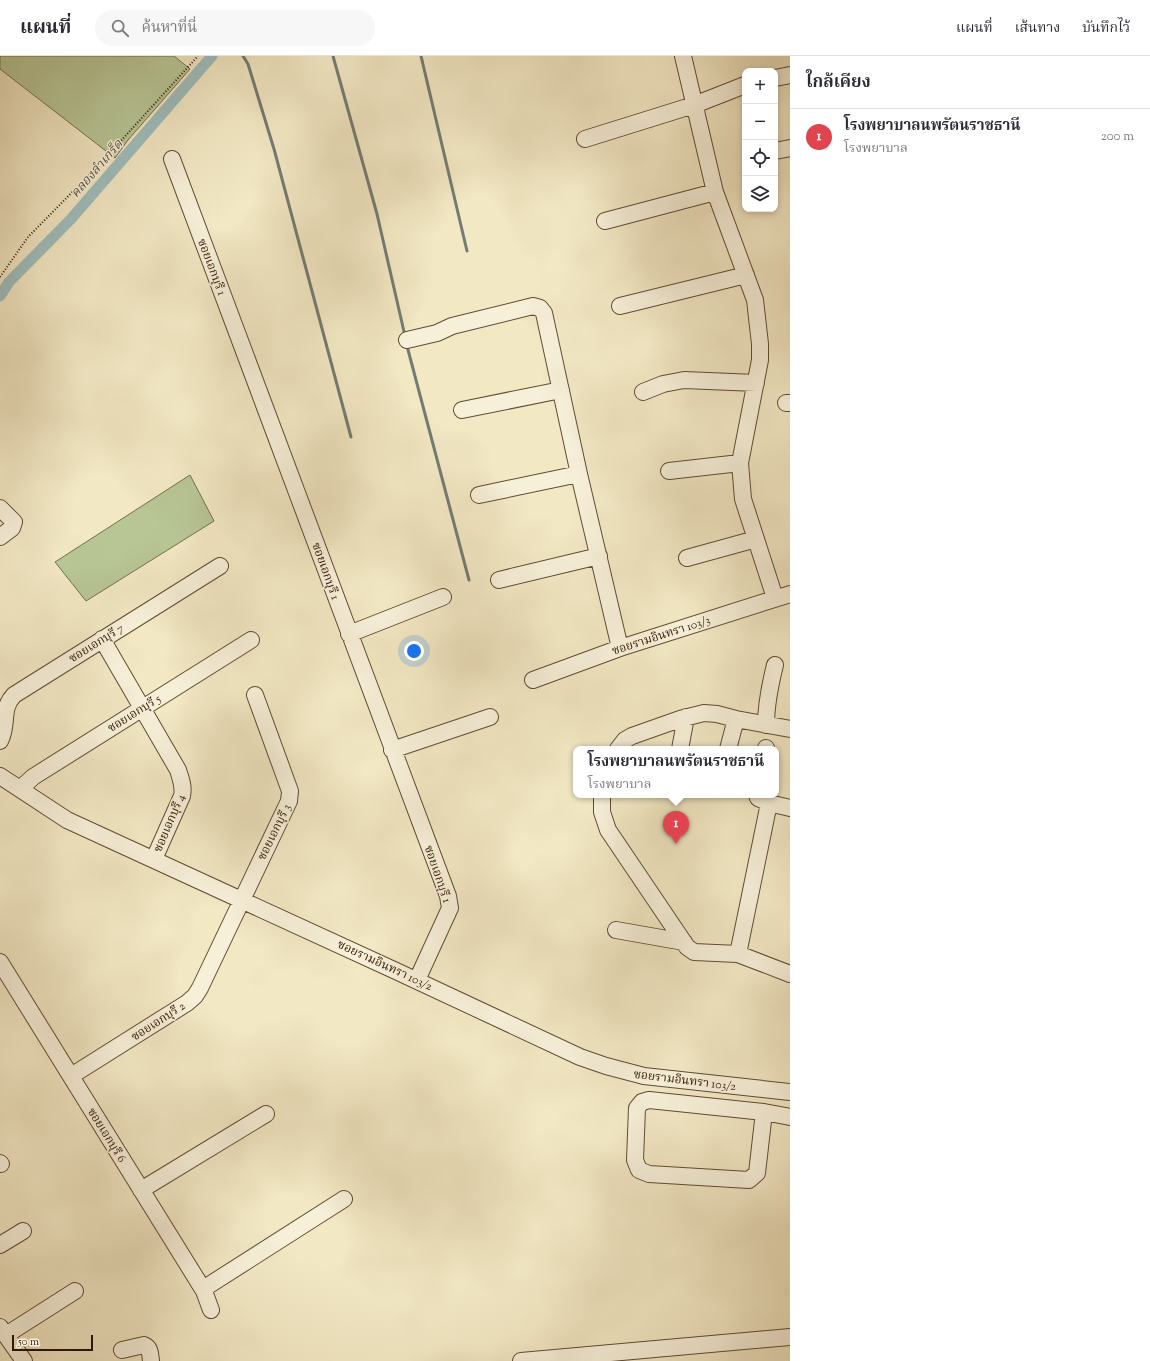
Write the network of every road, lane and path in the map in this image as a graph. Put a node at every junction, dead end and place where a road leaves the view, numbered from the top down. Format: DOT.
graph roads {
  1 [pos="198,56"];
  2 [pos="684,56"];
  3 [pos="790,75"];
  4 [pos="778,77"];
  5 [pos="742,86"];
  6 [pos="694,105"];
  7 [pos="585,139"];
  8 [pos="790,148"];
  9 [pos="778,151"];
  10 [pos="172,160"];
  11 [pos="715,192"];
  12 [pos="605,221"];
  13 [pos="746,275"];
  14 [pos="0,277"];
  15 [pos="620,306"];
  16 [pos="407,340"];
  17 [pos="756,383"];
  18 [pos="561,390"];
  19 [pos="643,392"];
  20 [pos="462,410"];
  21 [pos="740,463"];
  22 [pos="669,471"];
  23 [pos="579,474"];
  24 [pos="478,495"];
  25 [pos="0,508"];
  26 [pos="0,537"];
  27 [pos="756,539"];
  28 [pos="599,556"];
  29 [pos="687,558"];
  30 [pos="220,566"];
  31 [pos="499,580"];
  32 [pos="782,596"];
  33 [pos="443,597"];
  34 [pos="349,634"];
  35 [pos="102,639"];
  36 [pos="251,640"];
  37 [pos="620,648"];
  38 [pos="775,665"];
  39 [pos="533,680"];
  40 [pos="255,695"];
  41 [pos="142,708"];
  42 [pos="490,717"];
  43 [pos="686,717"];
  44 [pos="736,719"];
  45 [pos="766,725"];
  46 [pos="790,729"];
  47 [pos="0,741"];
  48 [pos="620,746"];
  49 [pos="681,746"];
  50 [pos="729,746"];
  51 [pos="392,750"];
  52 [pos="0,776"];
  53 [pos="20,789"];
  54 [pos="602,798"];
  55 [pos="763,799"];
  56 [pos="790,808"];
  57 [pos="154,859"];
  58 [pos="242,900"];
  59 [pos="616,930"];
  60 [pos="684,942"];
  61 [pos="738,954"];
  62 [pos="0,962"];
  63 [pos="790,974"];
  64 [pos="417,980"];
  65 [pos="71,1076"];
  66 [pos="790,1092"];
  67 [pos="764,1112"];
  68 [pos="266,1114"];
  69 [pos="790,1117"];
  70 [pos="141,1190"];
  71 [pos="344,1199"];
  72 [pos="23,1231"];
  73 [pos="0,1245"];
  74 [pos="203,1288"];
  75 [pos="75,1291"];
  76 [pos="211,1310"];
  77 [pos="3,1331"];
  78 [pos="790,1337"];
  79 [pos="122,1350"];
  80 [pos="24,1361"];
  81 [pos="151,1361"];
  82 [pos="521,1361"];
  1 -- 14 [label="path"];
  2 -- 6 [label="street"];
  3 -- 4 [label="street"];
  5 -- 6 [label="street"];
  6 -- 7 [label="street"];
  6 -- 11 [label="street"];
  8 -- 9 [label="street"];
  10 -- 34 [label="street, ซอยเอกบุรี 1"];
  11 -- 12 [label="street"];
  11 -- 13 [label="street"];
  13 -- 15 [label="street"];
  13 -- 17 [label="street"];
  16 -- 18 [label="street"];
  17 -- 19 [label="street"];
  17 -- 21 [label="street"];
  18 -- 20 [label="street"];
  18 -- 23 [label="street"];
  21 -- 22 [label="street"];
  21 -- 27 [label="street"];
  23 -- 24 [label="street"];
  23 -- 28 [label="street"];
  25 -- 26 [label="street"];
  27 -- 29 [label="street"];
  27 -- 32 [label="street"];
  28 -- 31 [label="street"];
  28 -- 37 [label="street"];
  30 -- 35 [label="street, ซอยเอกบุรี 7"];
  32 -- 37 [label="street, ซอยรามอินทรา 103/3"];
  33 -- 34 [label="street"];
  34 -- 51 [label="street, ซอยเอกบุรี 1"];
  35 -- 41 [label="street, ซอยเอกบุรี 4"];
  35 -- 47 [label="street, ซอยเอกบุรี 7"];
  36 -- 41 [label="street, ซอยเอกบุรี 5"];
  37 -- 39 [label="street, ซอยรามอินทรา 103/3"];
  38 -- 45 [label="street"];
  40 -- 58 [label="street, ซอยเอกบุรี 3"];
  41 -- 53 [label="street, ซอยเอกบุรี 5"];
  41 -- 57 [label="street, ซอยเอกบุรี 4"];
  42 -- 51 [label="street"];
  43 -- 44 [label="street"];
  43 -- 48 [label="street"];
  43 -- 49 [label="street"];
  44 -- 45 [label="street"];
  44 -- 50 [label="street"];
  45 -- 46 [label="street"];
  51 -- 64 [label="street, ซอยเอกบุรี 1"];
  52 -- 53 [label="street, ซอยรามอินทรา 103/2"];
  53 -- 57 [label="street, ซอยรามอินทรา 103/2"];
  54 -- 60 [label="street"];
  55 -- 56 [label="street"];
  55 -- 61 [label="street"];
  57 -- 58 [label="street, ซอยรามอินทรา 103/2"];
  58 -- 64 [label="street, ซอยรามอินทรา 103/2"];
  58 -- 65 [label="street, ซอยเอกบุรี 2"];
  59 -- 60 [label="street"];
  60 -- 61 [label="street"];
  61 -- 63 [label="street"];
  62 -- 65 [label="street, ซอยเอกบุรี 6"];
  64 -- 66 [label="street, ซอยรามอินทรา 103/2"];
  65 -- 70 [label="street, ซอยเอกบุรี 6"];
  67 -- 67 [label="street"];
  67 -- 69 [label="street"];
  68 -- 70 [label="street"];
  70 -- 74 [label="street, ซอยเอกบุรี 6"];
  71 -- 74 [label="street"];
  72 -- 73 [label="street"];
  74 -- 76 [label="street, ซอยเอกบุรี 6"];
  75 -- 77 [label="street"];
  77 -- 80 [label="street"];
  78 -- 82 [label="street"];
  79 -- 81 [label="street"];
}
